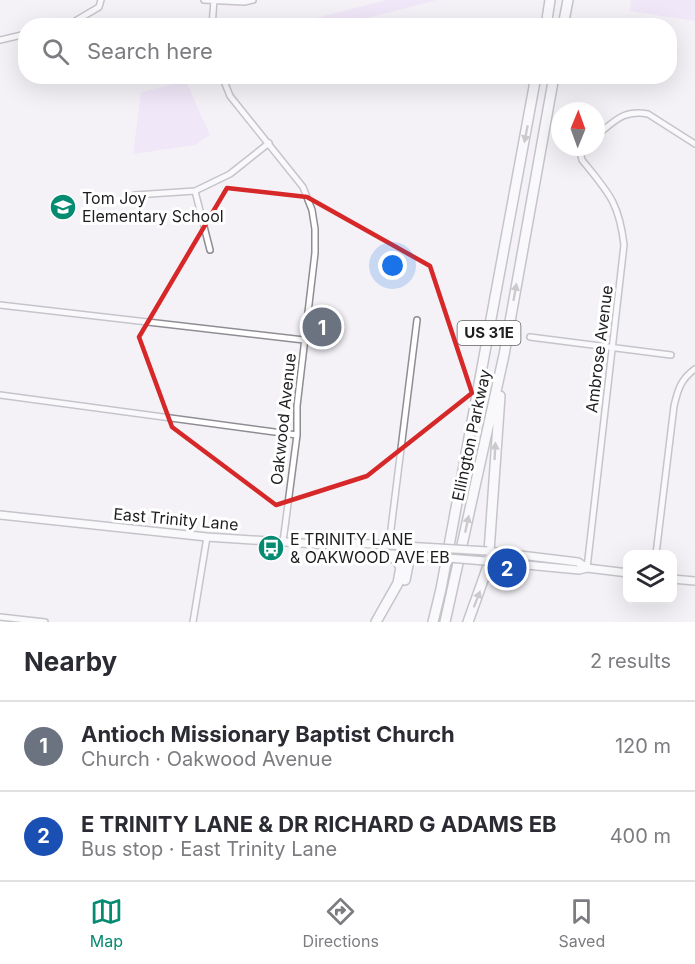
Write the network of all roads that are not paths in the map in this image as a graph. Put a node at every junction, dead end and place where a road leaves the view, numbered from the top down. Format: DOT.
graph roads {
  1 [pos="101,0"];
  2 [pos="204,0"];
  3 [pos="253,0"];
  4 [pos="550,0"];
  5 [pos="568,0"];
  6 [pos="214,1"];
  7 [pos="80,18"];
  8 [pos="213,18"];
  9 [pos="547,18"];
  10 [pos="565,18"];
  11 [pos="18,36"];
  12 [pos="0,40"];
  13 [pos="225,84"];
  14 [pos="535,84"];
  15 [pos="553,84"];
  16 [pos="605,129"];
  17 [pos="269,143"];
  18 [pos="695,144"];
  19 [pos="581,156"];
  20 [pos="195,191"];
  21 [pos="135,195"];
  22 [pos="210,250"];
  23 [pos="0,305"];
  24 [pos="417,320"];
  25 [pos="531,337"];
  26 [pos="304,340"];
  27 [pos="612,348"];
  28 [pos="504,355"];
  29 [pos="671,355"];
  30 [pos="695,369"];
  31 [pos="0,395"];
  32 [pos="297,435"];
  33 [pos="0,515"];
  34 [pos="207,537"];
  35 [pos="283,542"];
  36 [pos="389,545"];
  37 [pos="352,549"];
  38 [pos="657,550"];
  39 [pos="407,552"];
  40 [pos="488,556"];
  41 [pos="401,567"];
  42 [pos="587,568"];
  43 [pos="623,572"];
  44 [pos="677,579"];
  45 [pos="695,581"];
  46 [pos="0,617"];
  47 [pos="45,622"];
  48 [pos="193,622"];
  49 [pos="376,622"];
  50 [pos="382,622"];
  51 [pos="431,622"];
  52 [pos="445,622"];
  53 [pos="468,622"];
  1 -- 7 [label="street"];
  2 -- 6 [label="street"];
  3 -- 6 [label="street"];
  4 -- 9 [label="highway"];
  5 -- 10 [label="highway"];
  6 -- 8 [label="street"];
  11 -- 12 [label="street"];
  13 -- 17 [label="street, Oakwood Avenue"];
  14 -- 51 [label="highway, Ellington Parkway / US 31E, one-way"];
  28 -- 15 [label="highway, Ellington Parkway / US 31E, one-way"];
  16 -- 18 [label="street"];
  17 -- 20 [label="street"];
  17 -- 26 [label="street, Oakwood Avenue"];
  19 -- 27 [label="street, Ambrose Avenue"];
  20 -- 21 [label="street"];
  20 -- 22 [label="street"];
  23 -- 26 [label="street"];
  24 -- 36 [label="street"];
  25 -- 27 [label="street"];
  26 -- 32 [label="street, Oakwood Avenue"];
  27 -- 29 [label="street"];
  27 -- 42 [label="street, Ambrose Avenue"];
  40 -- 28 [label="highway, one-way"];
  52 -- 28 [label="highway, Ellington Parkway / US 31E, one-way"];
  30 -- 38 [label="street"];
  31 -- 32 [label="street"];
  32 -- 35 [label="street, Oakwood Avenue"];
  33 -- 34 [label="main road, East Trinity Lane"];
  34 -- 35 [label="main road, East Trinity Lane"];
  34 -- 48 [label="street"];
  35 -- 37 [label="main road, East Trinity Lane"];
  36 -- 37 [label="main road, East Trinity Lane"];
  36 -- 39 [label="main road, East Trinity Lane"];
  37 -- 39 [label="main road, East Trinity Lane"];
  37 -- 41 [label="highway"];
  39 -- 40 [label="main road, East Trinity Lane, bridge"];
  39 -- 40 [label="main road, East Trinity Lane, bridge"];
  39 -- 41 [label="highway"];
  39 -- 50 [label="highway"];
  40 -- 42 [label="main road, East Trinity Lane"];
  53 -- 40 [label="highway, one-way"];
  41 -- 49 [label="highway"];
  42 -- 43 [label="main road, East Trinity Lane"];
  44 -- 45 [label="main road"];
  46 -- 47 [label="street"];
}
